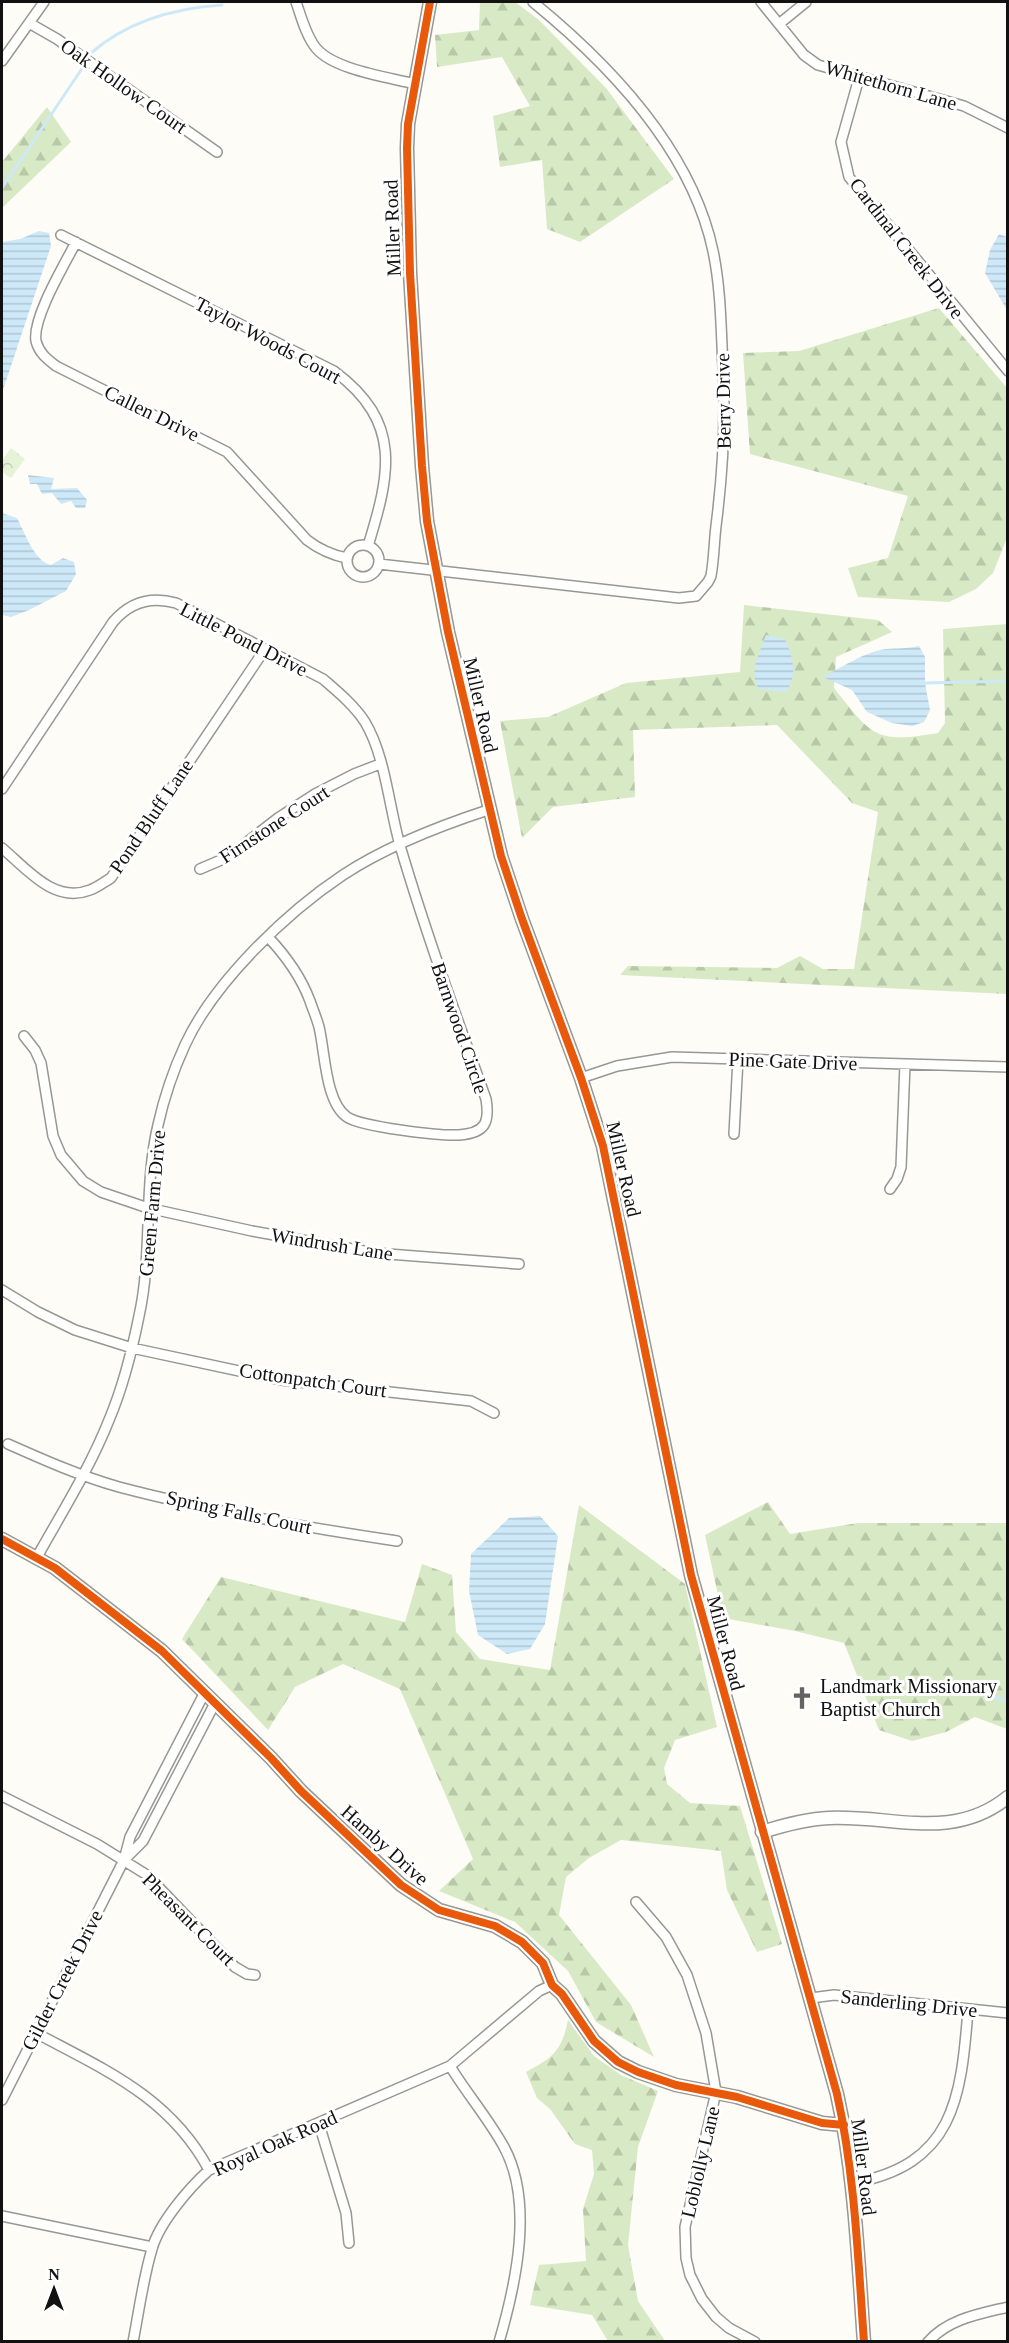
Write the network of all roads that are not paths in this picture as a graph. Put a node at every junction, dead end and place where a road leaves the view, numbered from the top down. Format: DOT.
graph roads {
  1 [pos="44,2"];
  2 [pos="296,2"];
  3 [pos="430,2"];
  4 [pos="533,2"];
  5 [pos="761,2"];
  6 [pos="806,2"];
  7 [pos="28,23"];
  8 [pos="779,24"];
  9 [pos="2,61"];
  10 [pos="859,78"];
  11 [pos="415,84"];
  12 [pos="1008,128"];
  13 [pos="217,152"];
  14 [pos="61,235"];
  15 [pos="76,242"];
  16 [pos="1008,371"];
  17 [pos="368,546"];
  18 [pos="346,558"];
  19 [pos="379,564"];
  20 [pos="435,569"];
  21 [pos="265,649"];
  22 [pos="380,764"];
  23 [pos="2,789"];
  24 [pos="489,810"];
  25 [pos="399,845"];
  26 [pos="2,848"];
  27 [pos="200,869"];
  28 [pos="268,937"];
  29 [pos="24,1036"];
  30 [pos="738,1059"];
  31 [pos="905,1064"];
  32 [pos="1008,1067"];
  33 [pos="581,1078"];
  34 [pos="734,1134"];
  35 [pos="890,1190"];
  36 [pos="148,1208"];
  37 [pos="519,1264"];
  38 [pos="2,1290"];
  39 [pos="132,1348"];
  40 [pos="494,1413"];
  41 [pos="8,1444"];
  42 [pos="82,1474"];
  43 [pos="2,1539"];
  44 [pos="397,1541"];
  45 [pos="37,1557"];
  46 [pos="205,1692"];
  47 [pos="215,1703"];
  48 [pos="2,1796"];
  49 [pos="1008,1797"];
  50 [pos="762,1832"];
  51 [pos="124,1860"];
  52 [pos="636,1902"];
  53 [pos="255,1975"];
  54 [pos="552,1985"];
  55 [pos="811,1998"];
  56 [pos="968,2010"];
  57 [pos="1008,2013"];
  58 [pos="36,2033"];
  59 [pos="450,2066"];
  60 [pos="716,2092"];
  61 [pos="2,2100"];
  62 [pos="319,2124"];
  63 [pos="844,2125"];
  64 [pos="209,2170"];
  65 [pos="852,2183"];
  66 [pos="2,2216"];
  67 [pos="350,2243"];
  68 [pos="152,2247"];
  69 [pos="1008,2307"];
  70 [pos="133,2342"];
  71 [pos="498,2342"];
  72 [pos="755,2342"];
  73 [pos="864,2342"];
  74 [pos="928,2342"];
  1 -- 7 [label="street"];
  2 -- 11 [label="street"];
  3 -- 11 [label="street, Miller Road"];
  4 -- 20 [label="street, Berry Drive"];
  5 -- 8 [label="street, Whitethorn Lane"];
  6 -- 8 [label="street"];
  7 -- 9 [label="street"];
  7 -- 13 [label="street, Oak Hollow Court"];
  8 -- 10 [label="street, Whitethorn Lane"];
  10 -- 12 [label="street, Whitethorn Lane"];
  10 -- 16 [label="street, Cardinal Creek Drive"];
  11 -- 20 [label="street, Miller Road"];
  14 -- 15 [label="street, Taylor Woods Court"];
  15 -- 17 [label="street, Taylor Woods Court"];
  15 -- 18 [label="street, Callen Drive"];
  17 -- 18 [label="street"];
  17 -- 19 [label="street"];
  18 -- 19 [label="street"];
  19 -- 20 [label="street"];
  20 -- 24 [label="street, Miller Road"];
  21 -- 22 [label="street, Little Pond Drive"];
  21 -- 23 [label="street, Little Pond Drive"];
  21 -- 26 [label="street, Pond Bluff Lane"];
  22 -- 25 [label="street, Little Pond Drive"];
  22 -- 27 [label="street, Firnstone Court"];
  24 -- 25 [label="street, Green Farm Drive"];
  24 -- 33 [label="street, Miller Road"];
  25 -- 28 [label="street, Green Farm Drive"];
  25 -- 28 [label="street, Barnwood Circle"];
  28 -- 36 [label="street, Green Farm Drive"];
  29 -- 36 [label="street, Windrush Lane"];
  30 -- 31 [label="street, Pine Gate Drive"];
  30 -- 33 [label="street, Pine Gate Drive"];
  30 -- 34 [label="street"];
  31 -- 32 [label="street, Pine Gate Drive"];
  31 -- 35 [label="street"];
  33 -- 50 [label="street, Miller Road"];
  36 -- 37 [label="street, Windrush Lane"];
  36 -- 39 [label="street, Green Farm Drive"];
  38 -- 39 [label="street, Cottonpatch Court"];
  39 -- 40 [label="street, Cottonpatch Court"];
  39 -- 42 [label="street, Green Farm Drive"];
  41 -- 42 [label="street, Spring Falls Court"];
  42 -- 44 [label="street, Spring Falls Court"];
  42 -- 45 [label="street, Green Farm Drive"];
  43 -- 45 [label="street, Hamby Drive"];
  45 -- 46 [label="street, Hamby Drive"];
  46 -- 47 [label="street, Hamby Drive"];
  46 -- 51 [label="street, Gilder Creek Drive"];
  47 -- 51 [label="street, Gilder Creek Drive"];
  47 -- 54 [label="street, Hamby Drive"];
  48 -- 51 [label="street, Pheasant Court"];
  49 -- 50 [label="street"];
  50 -- 55 [label="street, Miller Road"];
  51 -- 53 [label="street, Pheasant Court"];
  51 -- 58 [label="street, Gilder Creek Drive"];
  52 -- 60 [label="street, Loblolly Lane"];
  54 -- 59 [label="street, Royal Oak Road"];
  54 -- 60 [label="street, Hamby Drive"];
  55 -- 56 [label="street, Sanderling Drive"];
  55 -- 63 [label="street, Miller Road"];
  56 -- 57 [label="street, Sanderling Drive"];
  56 -- 65 [label="street"];
  58 -- 61 [label="street, Gilder Creek Drive"];
  58 -- 64 [label="street"];
  59 -- 62 [label="street, Royal Oak Road"];
  59 -- 71 [label="street"];
  60 -- 63 [label="street, Hamby Drive"];
  60 -- 72 [label="street, Loblolly Lane"];
  62 -- 64 [label="street, Royal Oak Road"];
  62 -- 67 [label="street"];
  63 -- 65 [label="street, Miller Road"];
  64 -- 68 [label="street, Royal Oak Road"];
  65 -- 73 [label="street, Miller Road"];
  66 -- 68 [label="street"];
  68 -- 70 [label="street, Royal Oak Road"];
  69 -- 74 [label="street"];
}
